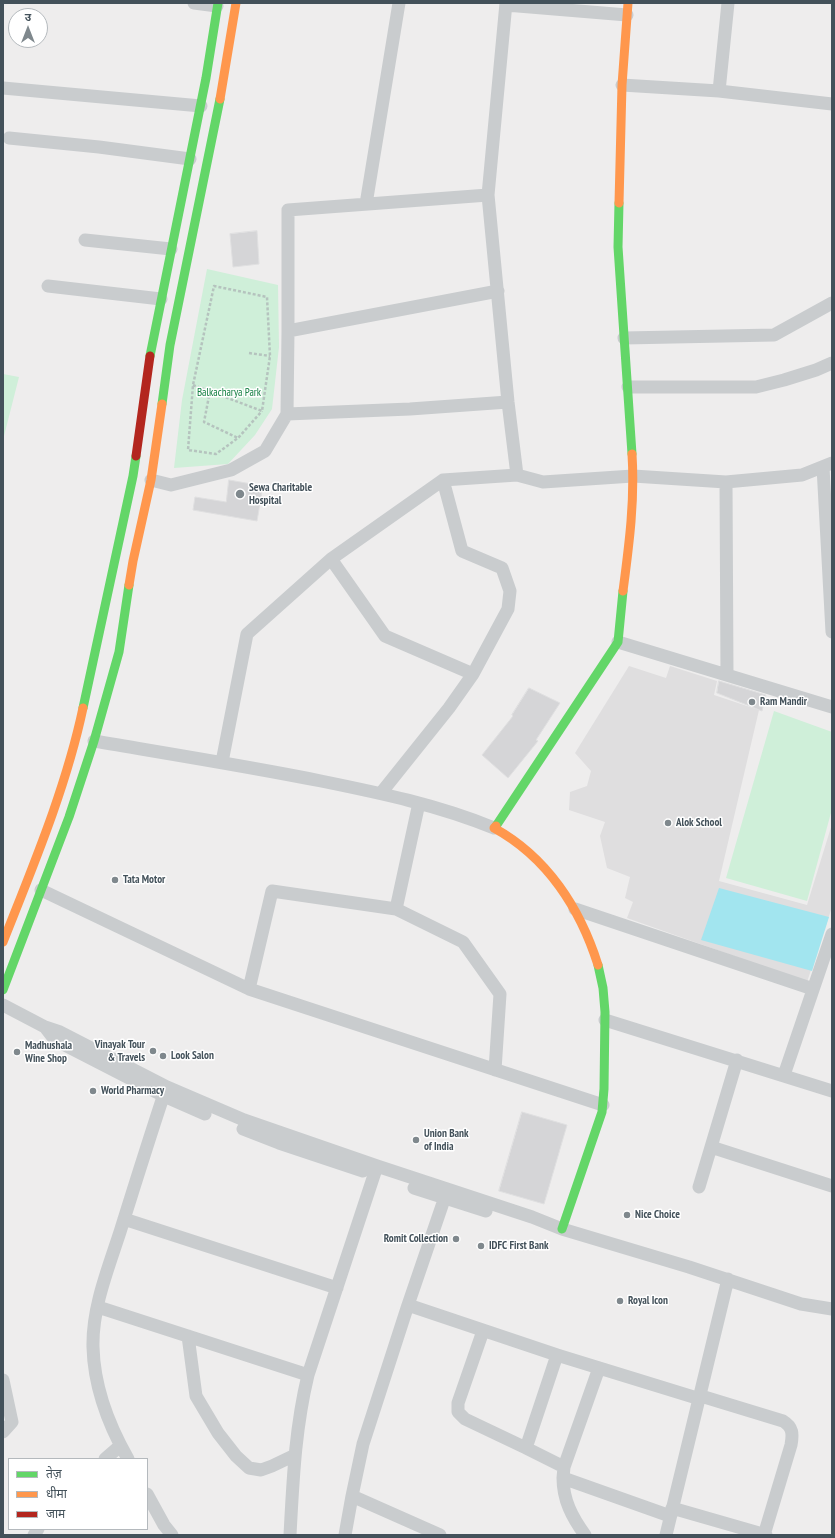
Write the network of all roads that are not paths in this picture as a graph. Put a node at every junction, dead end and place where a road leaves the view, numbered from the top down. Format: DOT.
graph roads {
  1 [pos="194,3"];
  2 [pos="236,3"];
  3 [pos="399,3"];
  4 [pos="728,3"];
  5 [pos="217,4"];
  6 [pos="506,4"];
  7 [pos="628,9"];
  8 [pos="622,85"];
  9 [pos="3,88"];
  10 [pos="719,91"];
  11 [pos="832,104"];
  12 [pos="200,106"];
  13 [pos="9,138"];
  14 [pos="190,159"];
  15 [pos="488,195"];
  16 [pos="366,204"];
  17 [pos="85,240"];
  18 [pos="171,249"];
  19 [pos="48,286"];
  20 [pos="498,291"];
  21 [pos="161,299"];
  22 [pos="832,303"];
  23 [pos="288,331"];
  24 [pos="624,338"];
  25 [pos="832,363"];
  26 [pos="628,387"];
  27 [pos="508,402"];
  28 [pos="287,414"];
  29 [pos="827,465"];
  30 [pos="517,475"];
  31 [pos="633,476"];
  32 [pos="151,480"];
  33 [pos="443,480"];
  34 [pos="726,482"];
  35 [pos="331,559"];
  36 [pos="832,632"];
  37 [pos="618,642"];
  38 [pos="474,674"];
  39 [pos="727,675"];
  40 [pos="832,707"];
  41 [pos="94,741"];
  42 [pos="222,762"];
  43 [pos="381,793"];
  44 [pos="420,803"];
  45 [pos="494,828"];
  46 [pos="41,890"];
  47 [pos="396,909"];
  48 [pos="575,909"];
  49 [pos="832,934"];
  50 [pos="3,942"];
  51 [pos="249,989"];
  52 [pos="813,989"];
  53 [pos="3,990"];
  54 [pos="3,1005"];
  55 [pos="605,1020"];
  56 [pos="737,1060"];
  57 [pos="495,1070"];
  58 [pos="784,1075"];
  59 [pos="832,1090"];
  60 [pos="165,1092"];
  61 [pos="603,1105"];
  62 [pos="711,1147"];
  63 [pos="376,1170"];
  64 [pos="832,1186"];
  65 [pos="698,1187"];
  66 [pos="446,1194"];
  67 [pos="124,1219"];
  68 [pos="562,1230"];
  69 [pos="728,1279"];
  70 [pos="336,1288"];
  71 [pos="408,1305"];
  72 [pos="98,1307"];
  73 [pos="832,1309"];
  74 [pos="483,1331"];
  75 [pos="188,1336"];
  76 [pos="557,1355"];
  77 [pos="599,1368"];
  78 [pos="308,1375"];
  79 [pos="3,1380"];
  80 [pos="700,1397"];
  81 [pos="3,1432"];
  82 [pos="120,1446"];
  83 [pos="526,1448"];
  84 [pos="294,1455"];
  85 [pos="106,1458"];
  86 [pos="127,1458"];
  87 [pos="563,1472"];
  88 [pos="148,1496"];
  89 [pos="352,1496"];
  90 [pos="671,1512"];
  91 [pos="172,1535"];
  92 [pos="290,1535"];
  93 [pos="345,1535"];
  94 [pos="440,1535"];
  95 [pos="584,1535"];
  96 [pos="666,1535"];
  97 [pos="765,1535"];
  1 -- 5 [label="street"];
  2 -- 32 [label="main road"];
  3 -- 16 [label="street"];
  4 -- 10 [label="street"];
  5 -- 12 [label="main road"];
  6 -- 7 [label="street"];
  6 -- 15 [label="street"];
  7 -- 8 [label="main road"];
  8 -- 10 [label="street"];
  8 -- 24 [label="main road"];
  9 -- 12 [label="street"];
  10 -- 11 [label="street"];
  12 -- 14 [label="main road"];
  13 -- 14 [label="street"];
  14 -- 18 [label="main road"];
  15 -- 16 [label="street"];
  15 -- 20 [label="street"];
  16 -- 23 [label="street"];
  17 -- 18 [label="street"];
  18 -- 21 [label="main road"];
  19 -- 21 [label="street"];
  20 -- 23 [label="street"];
  20 -- 27 [label="street"];
  21 -- 50 [label="main road"];
  22 -- 24 [label="street"];
  23 -- 28 [label="street"];
  24 -- 26 [label="main road"];
  25 -- 26 [label="street"];
  26 -- 31 [label="main road"];
  27 -- 28 [label="street"];
  27 -- 30 [label="street"];
  28 -- 32 [label="street"];
  29 -- 34 [label="street"];
  29 -- 36 [label="street"];
  30 -- 31 [label="street"];
  30 -- 33 [label="street"];
  31 -- 34 [label="street"];
  31 -- 37 [label="main road"];
  32 -- 41 [label="main road"];
  33 -- 35 [label="street"];
  33 -- 38 [label="street"];
  34 -- 39 [label="street"];
  35 -- 38 [label="street"];
  35 -- 42 [label="street"];
  37 -- 39 [label="street"];
  37 -- 45 [label="main road"];
  38 -- 43 [label="street"];
  39 -- 40 [label="street"];
  41 -- 42 [label="street"];
  41 -- 46 [label="main road"];
  42 -- 43 [label="street"];
  43 -- 44 [label="street"];
  44 -- 45 [label="street"];
  44 -- 47 [label="street"];
  45 -- 48 [label="main road"];
  46 -- 51 [label="street"];
  46 -- 53 [label="main road"];
  47 -- 51 [label="street"];
  47 -- 57 [label="street"];
  48 -- 52 [label="street"];
  48 -- 55 [label="main road"];
  49 -- 52 [label="street"];
  51 -- 57 [label="street"];
  52 -- 58 [label="street"];
  54 -- 60 [label="street"];
  55 -- 56 [label="street"];
  55 -- 61 [label="main road"];
  56 -- 58 [label="street"];
  56 -- 62 [label="street"];
  57 -- 61 [label="street"];
  58 -- 59 [label="street"];
  60 -- 63 [label="street"];
  60 -- 67 [label="street"];
  61 -- 68 [label="main road"];
  62 -- 64 [label="street"];
  62 -- 65 [label="street"];
  63 -- 66 [label="street"];
  63 -- 70 [label="street"];
  66 -- 68 [label="street"];
  66 -- 71 [label="street"];
  67 -- 70 [label="street"];
  67 -- 72 [label="street"];
  68 -- 69 [label="street"];
  69 -- 73 [label="street"];
  69 -- 80 [label="street"];
  70 -- 78 [label="street"];
  71 -- 74 [label="street"];
  71 -- 89 [label="street"];
  72 -- 75 [label="street"];
  72 -- 82 [label="street"];
  74 -- 76 [label="street"];
  74 -- 83 [label="street"];
  75 -- 78 [label="street"];
  75 -- 84 [label="street"];
  76 -- 77 [label="street"];
  76 -- 83 [label="street"];
  77 -- 80 [label="street"];
  77 -- 87 [label="street"];
  78 -- 84 [label="street"];
  79 -- 81 [label="street"];
  80 -- 90 [label="street"];
  80 -- 97 [label="street"];
  82 -- 85 [label="street"];
  82 -- 86 [label="street"];
  83 -- 87 [label="street"];
  84 -- 92 [label="street"];
  87 -- 90 [label="street"];
  87 -- 95 [label="street"];
  88 -- 91 [label="street"];
  89 -- 93 [label="street"];
  89 -- 94 [label="street"];
  90 -- 96 [label="street"];
  90 -- 97 [label="street"];
}
